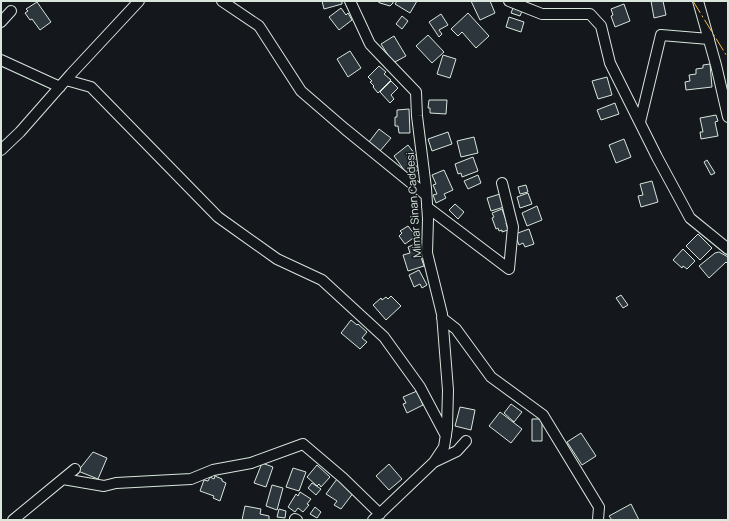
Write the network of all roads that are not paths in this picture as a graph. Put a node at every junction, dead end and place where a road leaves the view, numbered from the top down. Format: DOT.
graph roads {
  1 [pos="139,1"];
  2 [pos="222,1"];
  3 [pos="350,1"];
  4 [pos="509,1"];
  5 [pos="698,1"];
  6 [pos="12,11"];
  7 [pos="1,22"];
  8 [pos="709,39"];
  9 [pos="1,60"];
  10 [pos="63,83"];
  11 [pos="728,117"];
  12 [pos="640,122"];
  13 [pos="1,150"];
  14 [pos="502,183"];
  15 [pos="426,195"];
  16 [pos="427,207"];
  17 [pos="728,249"];
  18 [pos="442,318"];
  19 [pos="446,436"];
  20 [pos="466,441"];
  21 [pos="434,462"];
  22 [pos="75,469"];
  23 [pos="63,479"];
  24 [pos="376,517"];
  25 [pos="13,520"];
  26 [pos="598,520"];
  1 -- 10 [label="street"];
  2 -- 15 [label="street"];
  3 -- 15 [label="street, Mimar Sinan Caddesi"];
  4 -- 12 [label="street"];
  5 -- 8 [label="street"];
  6 -- 7 [label="street"];
  8 -- 11 [label="street"];
  8 -- 12 [label="street"];
  9 -- 10 [label="street"];
  10 -- 13 [label="street"];
  10 -- 19 [label="street"];
  12 -- 17 [label="street"];
  14 -- 16 [label="street"];
  15 -- 16 [label="street, Mimar Sinan Caddesi"];
  16 -- 18 [label="street, Mimar Sinan Caddesi"];
  18 -- 19 [label="street, Mimar Sinan Caddesi"];
  18 -- 26 [label="street"];
  19 -- 21 [label="street, Mimar Sinan Caddesi"];
  20 -- 21 [label="street"];
  21 -- 24 [label="street, Mimar Sinan Caddesi"];
  22 -- 23 [label="street"];
  23 -- 24 [label="street"];
  23 -- 25 [label="street"];
}
